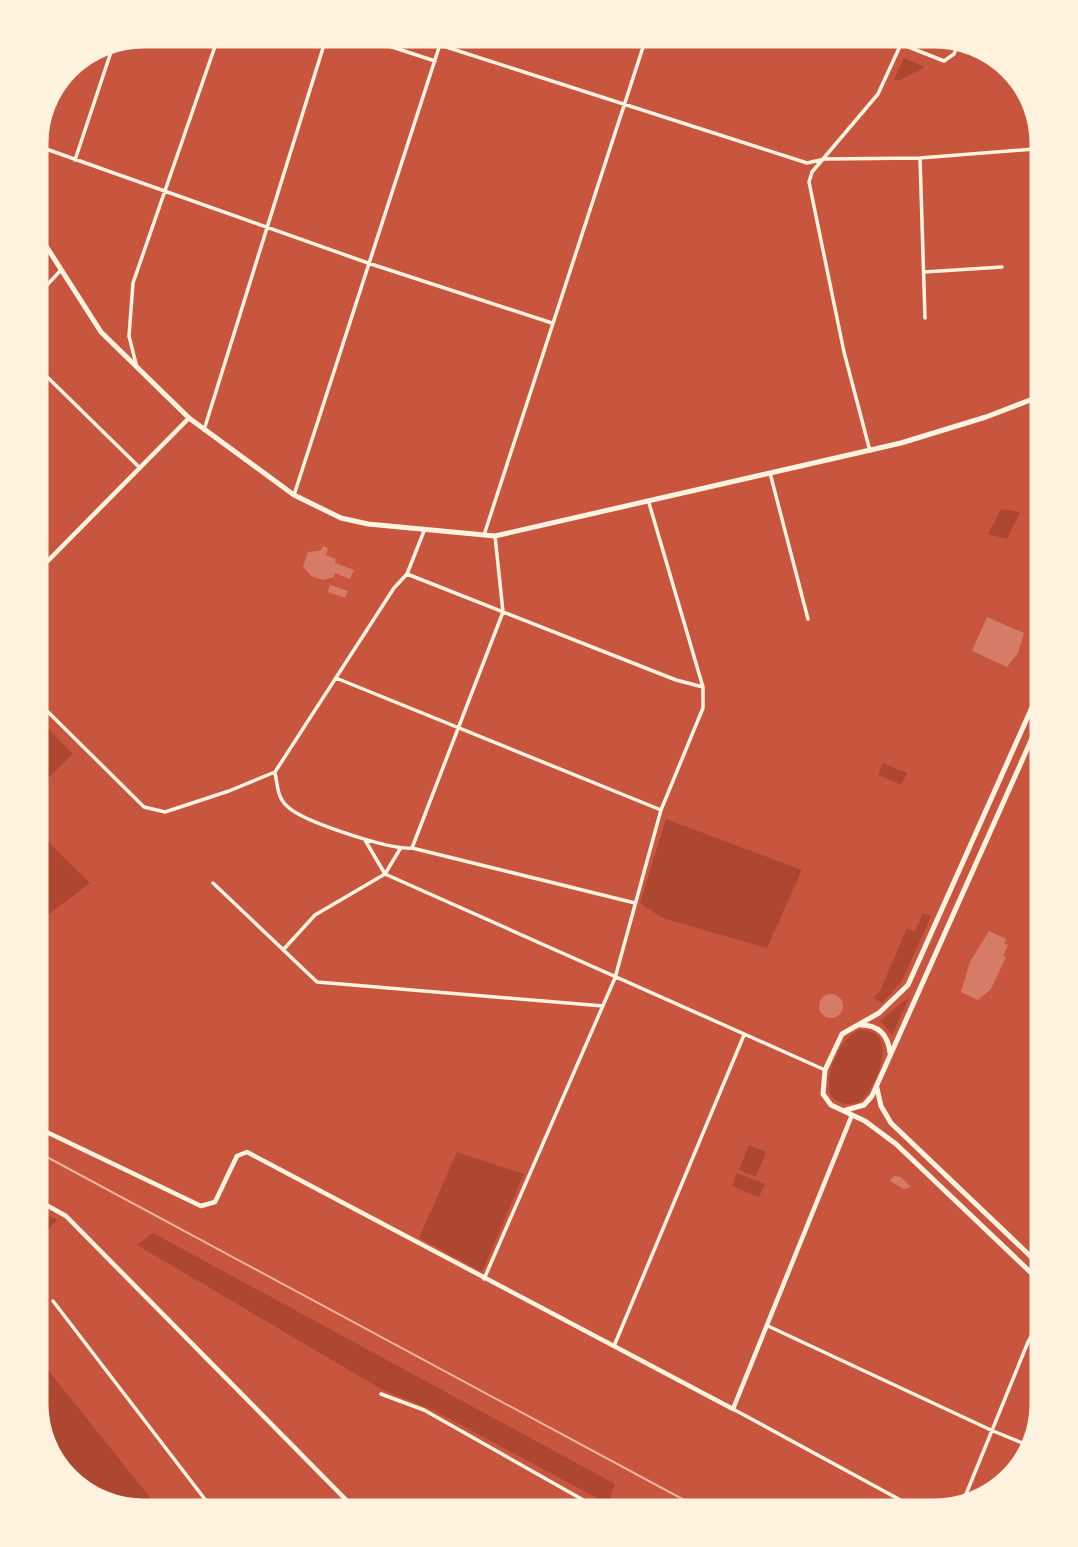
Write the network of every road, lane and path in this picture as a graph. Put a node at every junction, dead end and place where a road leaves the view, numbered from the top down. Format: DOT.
graph roads {
  1 [pos="216,44"];
  2 [pos="324,44"];
  3 [pos="383,44"];
  4 [pos="644,44"];
  5 [pos="901,44"];
  6 [pos="901,44"];
  7 [pos="440,45"];
  8 [pos="957,47"];
  9 [pos="112,49"];
  10 [pos="435,61"];
  11 [pos="624,104"];
  12 [pos="44,148"];
  13 [pos="1034,149"];
  14 [pos="920,158"];
  15 [pos="825,159"];
  16 [pos="75,160"];
  17 [pos="167,191"];
  18 [pos="269,229"];
  19 [pos="44,242"];
  20 [pos="368,263"];
  21 [pos="1002,267"];
  22 [pos="61,270"];
  23 [pos="924,272"];
  24 [pos="44,288"];
  25 [pos="925,318"];
  26 [pos="552,323"];
  27 [pos="137,370"];
  28 [pos="44,374"];
  29 [pos="1034,399"];
  30 [pos="189,418"];
  31 [pos="204,431"];
  32 [pos="870,451"];
  33 [pos="140,468"];
  34 [pos="769,473"];
  35 [pos="294,495"];
  36 [pos="649,503"];
  37 [pos="424,531"];
  38 [pos="495,536"];
  39 [pos="483,537"];
  40 [pos="44,565"];
  41 [pos="407,574"];
  42 [pos="503,612"];
  43 [pos="808,620"];
  44 [pos="336,678"];
  45 [pos="703,687"];
  46 [pos="1034,703"];
  47 [pos="44,708"];
  48 [pos="458,729"];
  49 [pos="1034,734"];
  50 [pos="275,772"];
  51 [pos="661,810"];
  52 [pos="365,839"];
  53 [pos="412,848"];
  54 [pos="400,849"];
  55 [pos="385,874"];
  56 [pos="212,883"];
  57 [pos="635,903"];
  58 [pos="283,950"];
  59 [pos="615,978"];
  60 [pos="603,1006"];
  61 [pos="858,1024"];
  62 [pos="744,1035"];
  63 [pos="891,1055"];
  64 [pos="825,1070"];
  65 [pos="877,1085"];
  66 [pos="843,1111"];
  67 [pos="852,1115"];
  68 [pos="44,1131"];
  69 [pos="44,1204"];
  70 [pos="1034,1260"];
  71 [pos="1034,1273"];
  72 [pos="484,1279"];
  73 [pos="53,1301"];
  74 [pos="768,1326"];
  75 [pos="1034,1330"];
  76 [pos="614,1346"];
  77 [pos="381,1394"];
  78 [pos="733,1409"];
  79 [pos="993,1431"];
  80 [pos="1026,1444"];
  81 [pos="964,1499"];
  82 [pos="208,1503"];
  83 [pos="349,1503"];
  84 [pos="589,1503"];
  85 [pos="904,1503"];
  1 -- 17 [label="street"];
  2 -- 18 [label="street"];
  3 -- 10 [label="street"];
  4 -- 11 [label="street"];
  5 -- 8 [label="street"];
  6 -- 15 [label="street"];
  7 -- 10 [label="street"];
  7 -- 11 [label="street"];
  9 -- 16 [label="street"];
  10 -- 20 [label="street"];
  11 -- 15 [label="street"];
  11 -- 26 [label="street"];
  12 -- 16 [label="street"];
  13 -- 14 [label="street"];
  14 -- 15 [label="street"];
  14 -- 23 [label="street"];
  15 -- 32 [label="street"];
  16 -- 17 [label="street"];
  17 -- 18 [label="street"];
  17 -- 27 [label="street"];
  18 -- 20 [label="street"];
  18 -- 31 [label="street"];
  19 -- 22 [label="main road"];
  20 -- 26 [label="street"];
  20 -- 35 [label="street"];
  21 -- 23 [label="street"];
  22 -- 24 [label="street"];
  22 -- 27 [label="main road"];
  23 -- 25 [label="street"];
  26 -- 39 [label="street"];
  27 -- 30 [label="main road"];
  28 -- 33 [label="street"];
  29 -- 32 [label="main road"];
  30 -- 31 [label="main road"];
  30 -- 33 [label="street"];
  31 -- 35 [label="main road"];
  32 -- 34 [label="main road"];
  33 -- 40 [label="street"];
  34 -- 36 [label="main road"];
  34 -- 43 [label="street"];
  35 -- 37 [label="main road"];
  36 -- 38 [label="main road"];
  36 -- 45 [label="street"];
  37 -- 39 [label="main road"];
  37 -- 41 [label="street"];
  38 -- 39 [label="main road"];
  38 -- 42 [label="street"];
  41 -- 42 [label="street"];
  41 -- 44 [label="street"];
  42 -- 45 [label="street"];
  42 -- 48 [label="street"];
  44 -- 48 [label="street"];
  44 -- 50 [label="street"];
  45 -- 51 [label="street"];
  46 -- 61 [label="main road"];
  47 -- 50 [label="street"];
  48 -- 51 [label="street"];
  48 -- 53 [label="street"];
  49 -- 63 [label="main road"];
  50 -- 52 [label="street"];
  51 -- 57 [label="street"];
  52 -- 54 [label="street"];
  52 -- 55 [label="street"];
  53 -- 54 [label="street"];
  53 -- 57 [label="street"];
  54 -- 55 [label="street"];
  55 -- 58 [label="street"];
  55 -- 59 [label="street"];
  56 -- 58 [label="street"];
  57 -- 59 [label="street"];
  58 -- 60 [label="street"];
  59 -- 60 [label="street"];
  59 -- 62 [label="street"];
  60 -- 72 [label="street"];
  61 -- 63 [label="main road"];
  61 -- 64 [label="main road"];
  62 -- 64 [label="street"];
  62 -- 76 [label="street"];
  63 -- 65 [label="main road"];
  64 -- 66 [label="main road"];
  65 -- 66 [label="main road"];
  65 -- 70 [label="main road"];
  66 -- 67 [label="main road"];
  67 -- 71 [label="main road"];
  67 -- 74 [label="street"];
  68 -- 72 [label="street"];
  69 -- 83 [label="street"];
  72 -- 76 [label="street"];
  73 -- 82 [label="street"];
  74 -- 78 [label="street"];
  74 -- 79 [label="street"];
  75 -- 79 [label="street"];
  76 -- 78 [label="street"];
  77 -- 84 [label="street"];
  78 -- 85 [label="street"];
  79 -- 80 [label="street"];
  79 -- 81 [label="street"];
}
